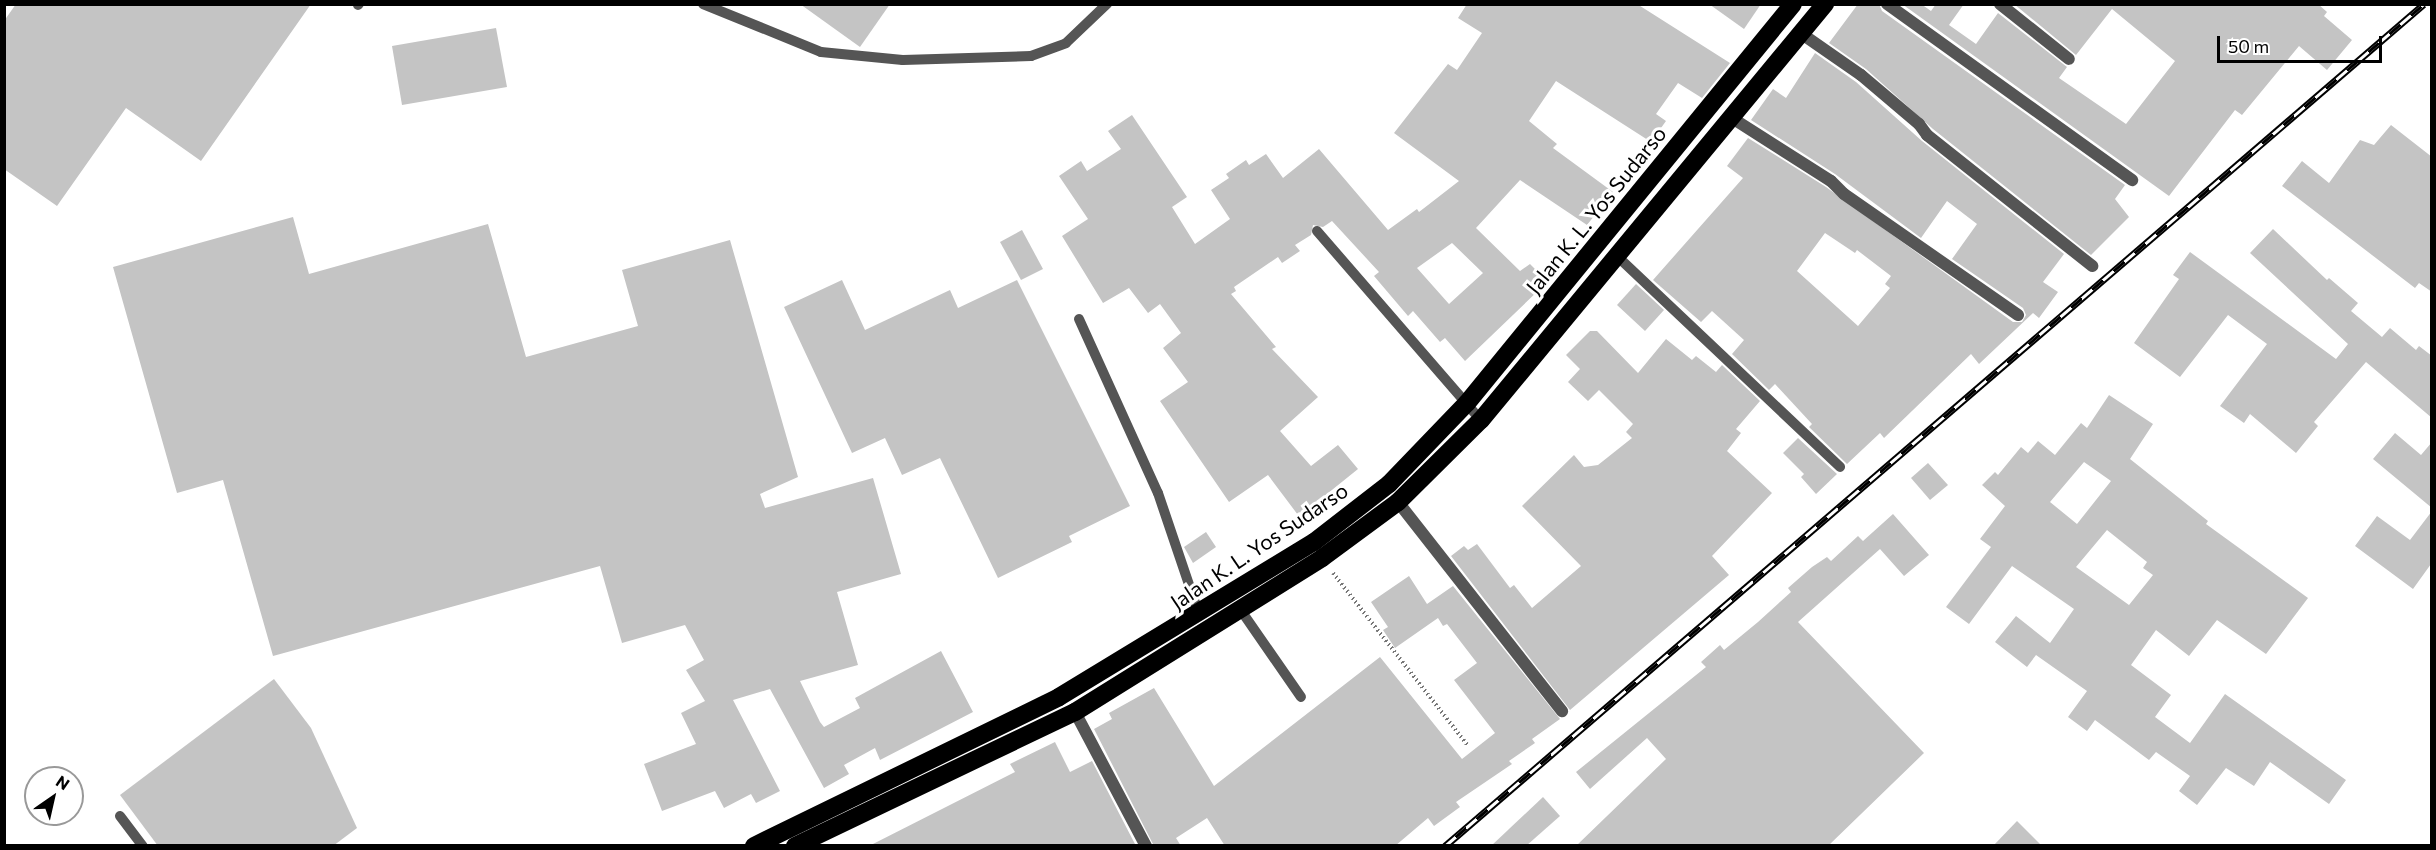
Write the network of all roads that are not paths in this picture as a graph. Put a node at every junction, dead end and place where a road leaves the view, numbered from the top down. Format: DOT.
graph roads {
  1 [pos="703,4"];
  2 [pos="1107,4"];
  3 [pos="1792,4"];
  4 [pos="1824,4"];
  5 [pos="1887,4"];
  6 [pos="2000,4"];
  7 [pos="1802,34"];
  8 [pos="2069,59"];
  9 [pos="1732,118"];
  10 [pos="2132,180"];
  11 [pos="1317,231"];
  12 [pos="1617,256"];
  13 [pos="2092,266"];
  14 [pos="2018,315"];
  15 [pos="1079,319"];
  16 [pos="1467,403"];
  17 [pos="1481,420"];
  18 [pos="1840,467"];
  19 [pos="1398,502"];
  20 [pos="1240,609"];
  21 [pos="1199,614"];
  22 [pos="1301,697"];
  23 [pos="1562,711"];
  24 [pos="1075,712"];
  25 [pos="120,816"];
  26 [pos="143,846"];
  27 [pos="754,846"];
  28 [pos="795,846"];
  29 [pos="1146,846"];
  1 -- 2 [label="lane"];
  3 -- 16 [label="highway, Jalan K. L. Yos Sudarso"];
  4 -- 7 [label="highway, Jalan K. L. Yos Sudarso"];
  5 -- 10 [label="street"];
  6 -- 8 [label="street"];
  7 -- 9 [label="highway, Jalan K. L. Yos Sudarso"];
  7 -- 13 [label="street"];
  9 -- 12 [label="highway, Jalan K. L. Yos Sudarso"];
  9 -- 14 [label="street"];
  11 -- 16 [label="lane"];
  12 -- 17 [label="highway, Jalan K. L. Yos Sudarso"];
  12 -- 18 [label="lane"];
  15 -- 21 [label="lane"];
  16 -- 17 [label="lane"];
  16 -- 21 [label="highway, Jalan K. L. Yos Sudarso"];
  17 -- 19 [label="highway, Jalan K. L. Yos Sudarso"];
  19 -- 20 [label="highway, Jalan K. L. Yos Sudarso"];
  19 -- 23 [label="street"];
  20 -- 22 [label="lane"];
  20 -- 24 [label="highway, Jalan K. L. Yos Sudarso"];
  21 -- 27 [label="highway, Jalan K. L. Yos Sudarso"];
  24 -- 28 [label="highway, Jalan K. L. Yos Sudarso"];
  24 -- 29 [label="street"];
  25 -- 26 [label="lane"];
}
